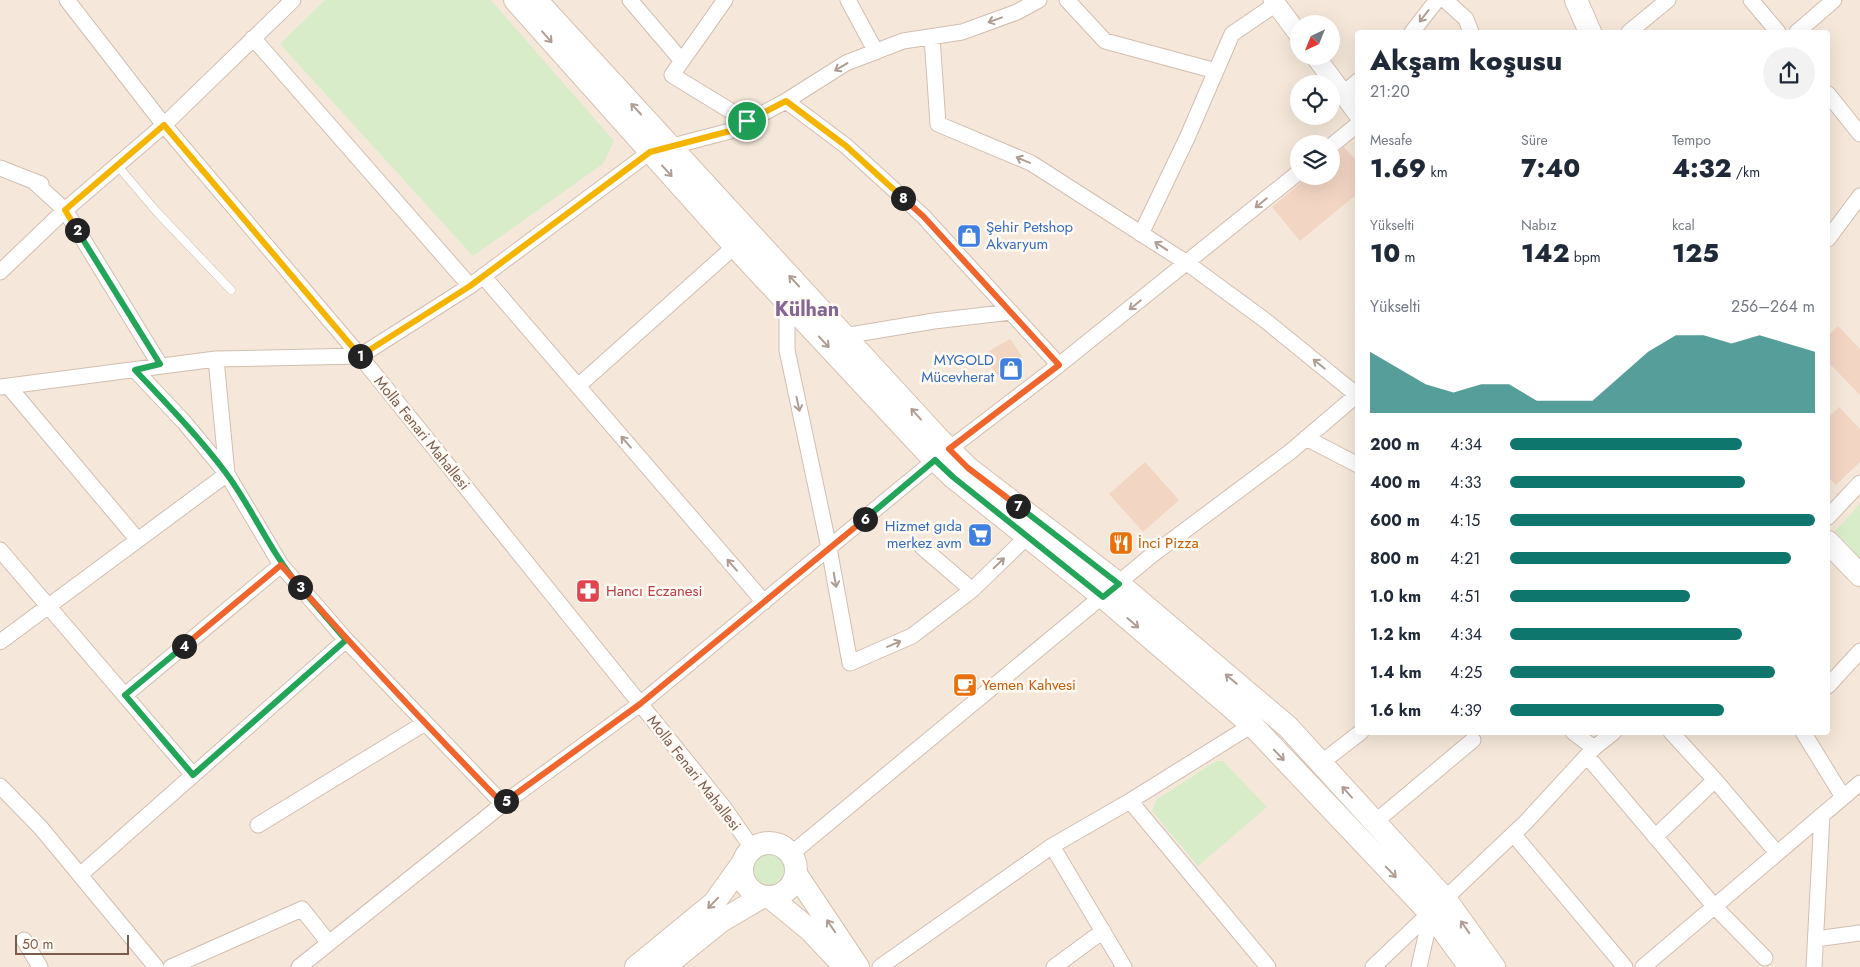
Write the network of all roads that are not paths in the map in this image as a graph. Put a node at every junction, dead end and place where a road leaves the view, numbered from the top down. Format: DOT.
graph roads {
  1 [pos="67,0"];
  2 [pos="292,0"];
  3 [pos="515,0"];
  4 [pos="536,0"];
  5 [pos="630,0"];
  6 [pos="725,0"];
  7 [pos="848,0"];
  8 [pos="1039,0"];
  9 [pos="1067,0"];
  10 [pos="1437,0"];
  11 [pos="1445,0"];
  12 [pos="1668,0"];
  13 [pos="1751,0"];
  14 [pos="1834,0"];
  15 [pos="1274,2"];
  16 [pos="1290,23"];
  17 [pos="1414,30"];
  18 [pos="1470,30"];
  19 [pos="1631,30"];
  20 [pos="1776,30"];
  21 [pos="1799,30"];
  22 [pos="932,37"];
  23 [pos="253,38"];
  24 [pos="876,52"];
  25 [pos="682,61"];
  26 [pos="1322,65"];
  27 [pos="1216,71"];
  28 [pos="1355,84"];
  29 [pos="1343,94"];
  30 [pos="1830,96"];
  31 [pos="786,101"];
  32 [pos="1355,110"];
  33 [pos="747,121"];
  34 [pos="164,125"];
  35 [pos="1355,126"];
  36 [pos="1860,134"];
  37 [pos="1340,139"];
  38 [pos="659,148"];
  39 [pos="117,165"];
  40 [pos="0,168"];
  41 [pos="1290,179"];
  42 [pos="1860,196"];
  43 [pos="71,205"];
  44 [pos="1141,234"];
  45 [pos="1830,236"];
  46 [pos="735,246"];
  47 [pos="1187,263"];
  48 [pos="0,272"];
  49 [pos="483,276"];
  50 [pos="470,286"];
  51 [pos="231,290"];
  52 [pos="788,304"];
  53 [pos="1011,312"];
  54 [pos="844,336"];
  55 [pos="360,356"];
  56 [pos="216,359"];
  57 [pos="160,364"];
  58 [pos="1059,365"];
  59 [pos="135,370"];
  60 [pos="578,386"];
  61 [pos="5,387"];
  62 [pos="1355,392"];
  63 [pos="1355,396"];
  64 [pos="1306,438"];
  65 [pos="942,455"];
  66 [pos="1355,463"];
  67 [pos="226,474"];
  68 [pos="1860,483"];
  69 [pos="1830,515"];
  70 [pos="1034,530"];
  71 [pos="137,539"];
  72 [pos="1830,544"];
  73 [pos="922,547"];
  74 [pos="829,548"];
  75 [pos="0,550"];
  76 [pos="281,565"];
  77 [pos="1860,575"];
  78 [pos="972,590"];
  79 [pos="1111,591"];
  80 [pos="764,602"];
  81 [pos="48,604"];
  82 [pos="346,640"];
  83 [pos="0,642"];
  84 [pos="1860,651"];
  85 [pos="1830,684"];
  86 [pos="125,695"];
  87 [pos="640,704"];
  88 [pos="425,723"];
  89 [pos="1252,725"];
  90 [pos="1358,735"];
  91 [pos="1576,735"];
  92 [pos="1610,735"];
  93 [pos="1674,735"];
  94 [pos="1805,735"];
  95 [pos="1473,740"];
  96 [pos="1590,752"];
  97 [pos="1321,763"];
  98 [pos="193,775"];
  99 [pos="1716,780"];
  100 [pos="1860,783"];
  101 [pos="0,786"];
  102 [pos="1843,797"];
  103 [pos="1130,801"];
  104 [pos="503,804"];
  105 [pos="1822,815"];
  106 [pos="1375,822"];
  107 [pos="258,825"];
  108 [pos="1514,835"];
  109 [pos="1655,837"];
  110 [pos="1052,846"];
  111 [pos="1777,853"];
  112 [pos="747,856"];
  113 [pos="793,864"];
  114 [pos="80,875"];
  115 [pos="767,897"];
  116 [pos="1714,906"];
  117 [pos="1438,907"];
  118 [pos="1103,930"];
  119 [pos="1860,933"];
  120 [pos="1816,939"];
  121 [pos="24,940"];
  122 [pos="330,942"];
  123 [pos="1765,958"];
  124 [pos="40,967"];
  125 [pos="156,967"];
  126 [pos="171,967"];
  127 [pos="299,967"];
  128 [pos="636,967"];
  129 [pos="664,967"];
  130 [pos="845,967"];
  131 [pos="858,967"];
  132 [pos="880,967"];
  133 [pos="1054,967"];
  134 [pos="1124,967"];
  135 [pos="1268,967"];
  136 [pos="1373,967"];
  137 [pos="1419,967"];
  138 [pos="1470,967"];
  139 [pos="1494,967"];
  140 [pos="1626,967"];
  141 [pos="1643,967"];
  142 [pos="1814,967"];
  1 -- 34 [label="street, Molla Fenari Mahallesi"];
  2 -- 23 [label="street"];
  3 -- 38 [label="main road, one-way"];
  38 -- 4 [label="main road, one-way"];
  5 -- 25 [label="street"];
  6 -- 25 [label="street"];
  7 -- 24 [label="street"];
  8 -- 22 [label="street, one-way"];
  9 -- 27 [label="street"];
  10 -- 17 [label="street, one-way"];
  11 -- 18 [label="street"];
  12 -- 19 [label="street"];
  13 -- 20 [label="street"];
  14 -- 21 [label="street"];
  15 -- 16 [label="street"];
  15 -- 27 [label="street"];
  22 -- 24 [label="street"];
  44 -- 22 [label="street, one-way"];
  23 -- 34 [label="street"];
  23 -- 50 [label="street"];
  24 -- 31 [label="street, one-way"];
  25 -- 33 [label="street"];
  26 -- 29 [label="street"];
  27 -- 44 [label="street"];
  28 -- 29 [label="street"];
  29 -- 32 [label="street"];
  30 -- 36 [label="street"];
  31 -- 33 [label="street"];
  31 -- 53 [label="street"];
  33 -- 38 [label="street"];
  34 -- 39 [label="street"];
  34 -- 55 [label="street, Molla Fenari Mahallesi"];
  35 -- 37 [label="street"];
  38 -- 46 [label="main road, one-way"];
  38 -- 49 [label="street"];
  54 -- 38 [label="main road, one-way"];
  39 -- 43 [label="street"];
  39 -- 51 [label="lane"];
  40 -- 43 [label="street"];
  41 -- 47 [label="street, one-way"];
  42 -- 45 [label="street"];
  43 -- 48 [label="street"];
  43 -- 57 [label="street"];
  47 -- 44 [label="street, one-way"];
  46 -- 52 [label="main road"];
  46 -- 60 [label="street"];
  47 -- 58 [label="street, one-way"];
  62 -- 47 [label="street, one-way"];
  49 -- 50 [label="street"];
  49 -- 60 [label="street"];
  50 -- 55 [label="street"];
  52 -- 65 [label="main road, one-way"];
  52 -- 74 [label="street, one-way"];
  53 -- 54 [label="street"];
  53 -- 58 [label="street"];
  65 -- 54 [label="main road, one-way"];
  55 -- 56 [label="street"];
  55 -- 87 [label="street, Molla Fenari Mahallesi"];
  56 -- 57 [label="street"];
  56 -- 67 [label="street"];
  57 -- 59 [label="street"];
  58 -- 65 [label="street"];
  59 -- 61 [label="street"];
  59 -- 67 [label="street"];
  80 -- 60 [label="street, one-way"];
  61 -- 71 [label="street"];
  63 -- 64 [label="street"];
  64 -- 66 [label="street"];
  64 -- 79 [label="street"];
  65 -- 70 [label="main road"];
  65 -- 74 [label="street"];
  67 -- 71 [label="street"];
  67 -- 76 [label="street"];
  68 -- 69 [label="street"];
  78 -- 70 [label="street, one-way"];
  70 -- 79 [label="main road"];
  71 -- 81 [label="street"];
  72 -- 77 [label="main road"];
  73 -- 78 [label="street"];
  74 -- 78 [label="street, one-way"];
  74 -- 80 [label="street"];
  75 -- 81 [label="street"];
  76 -- 82 [label="street"];
  76 -- 86 [label="street"];
  79 -- 89 [label="main road, one-way"];
  97 -- 79 [label="main road, one-way"];
  79 -- 113 [label="street"];
  80 -- 87 [label="street"];
  81 -- 83 [label="street"];
  81 -- 86 [label="street"];
  82 -- 88 [label="street"];
  82 -- 98 [label="street"];
  84 -- 85 [label="street"];
  86 -- 98 [label="street"];
  87 -- 104 [label="street"];
  87 -- 112 [label="street, Molla Fenari Mahallesi"];
  88 -- 104 [label="street"];
  88 -- 107 [label="street"];
  89 -- 103 [label="street"];
  89 -- 117 [label="main road, one-way"];
  90 -- 97 [label="street"];
  91 -- 96 [label="street"];
  92 -- 96 [label="street"];
  93 -- 99 [label="street"];
  94 -- 102 [label="street"];
  95 -- 106 [label="street"];
  96 -- 108 [label="street"];
  96 -- 109 [label="street"];
  106 -- 97 [label="main road, one-way"];
  98 -- 114 [label="street"];
  99 -- 109 [label="street"];
  99 -- 111 [label="street"];
  100 -- 102 [label="street"];
  101 -- 114 [label="street"];
  102 -- 105 [label="street"];
  103 -- 110 [label="street"];
  103 -- 135 [label="street"];
  104 -- 122 [label="street"];
  105 -- 111 [label="street"];
  105 -- 120 [label="street"];
  106 -- 117 [label="main road"];
  108 -- 117 [label="street"];
  108 -- 140 [label="street"];
  109 -- 116 [label="street"];
  110 -- 118 [label="street"];
  110 -- 132 [label="street"];
  111 -- 116 [label="street"];
  112 -- 113 [label="main road"];
  112 -- 115 [label="main road"];
  112 -- 128 [label="main road, one-way"];
  113 -- 115 [label="main road"];
  131 -- 113 [label="main road, one-way"];
  114 -- 125 [label="street"];
  115 -- 129 [label="main road"];
  115 -- 130 [label="main road"];
  116 -- 123 [label="street"];
  116 -- 141 [label="street"];
  117 -- 136 [label="street"];
  117 -- 137 [label="street"];
  117 -- 138 [label="main road"];
  139 -- 117 [label="main road, one-way"];
  118 -- 133 [label="street"];
  118 -- 134 [label="street"];
  119 -- 120 [label="street"];
  120 -- 142 [label="street"];
  121 -- 124 [label="street"];
  122 -- 126 [label="street"];
  122 -- 127 [label="street"];
}
